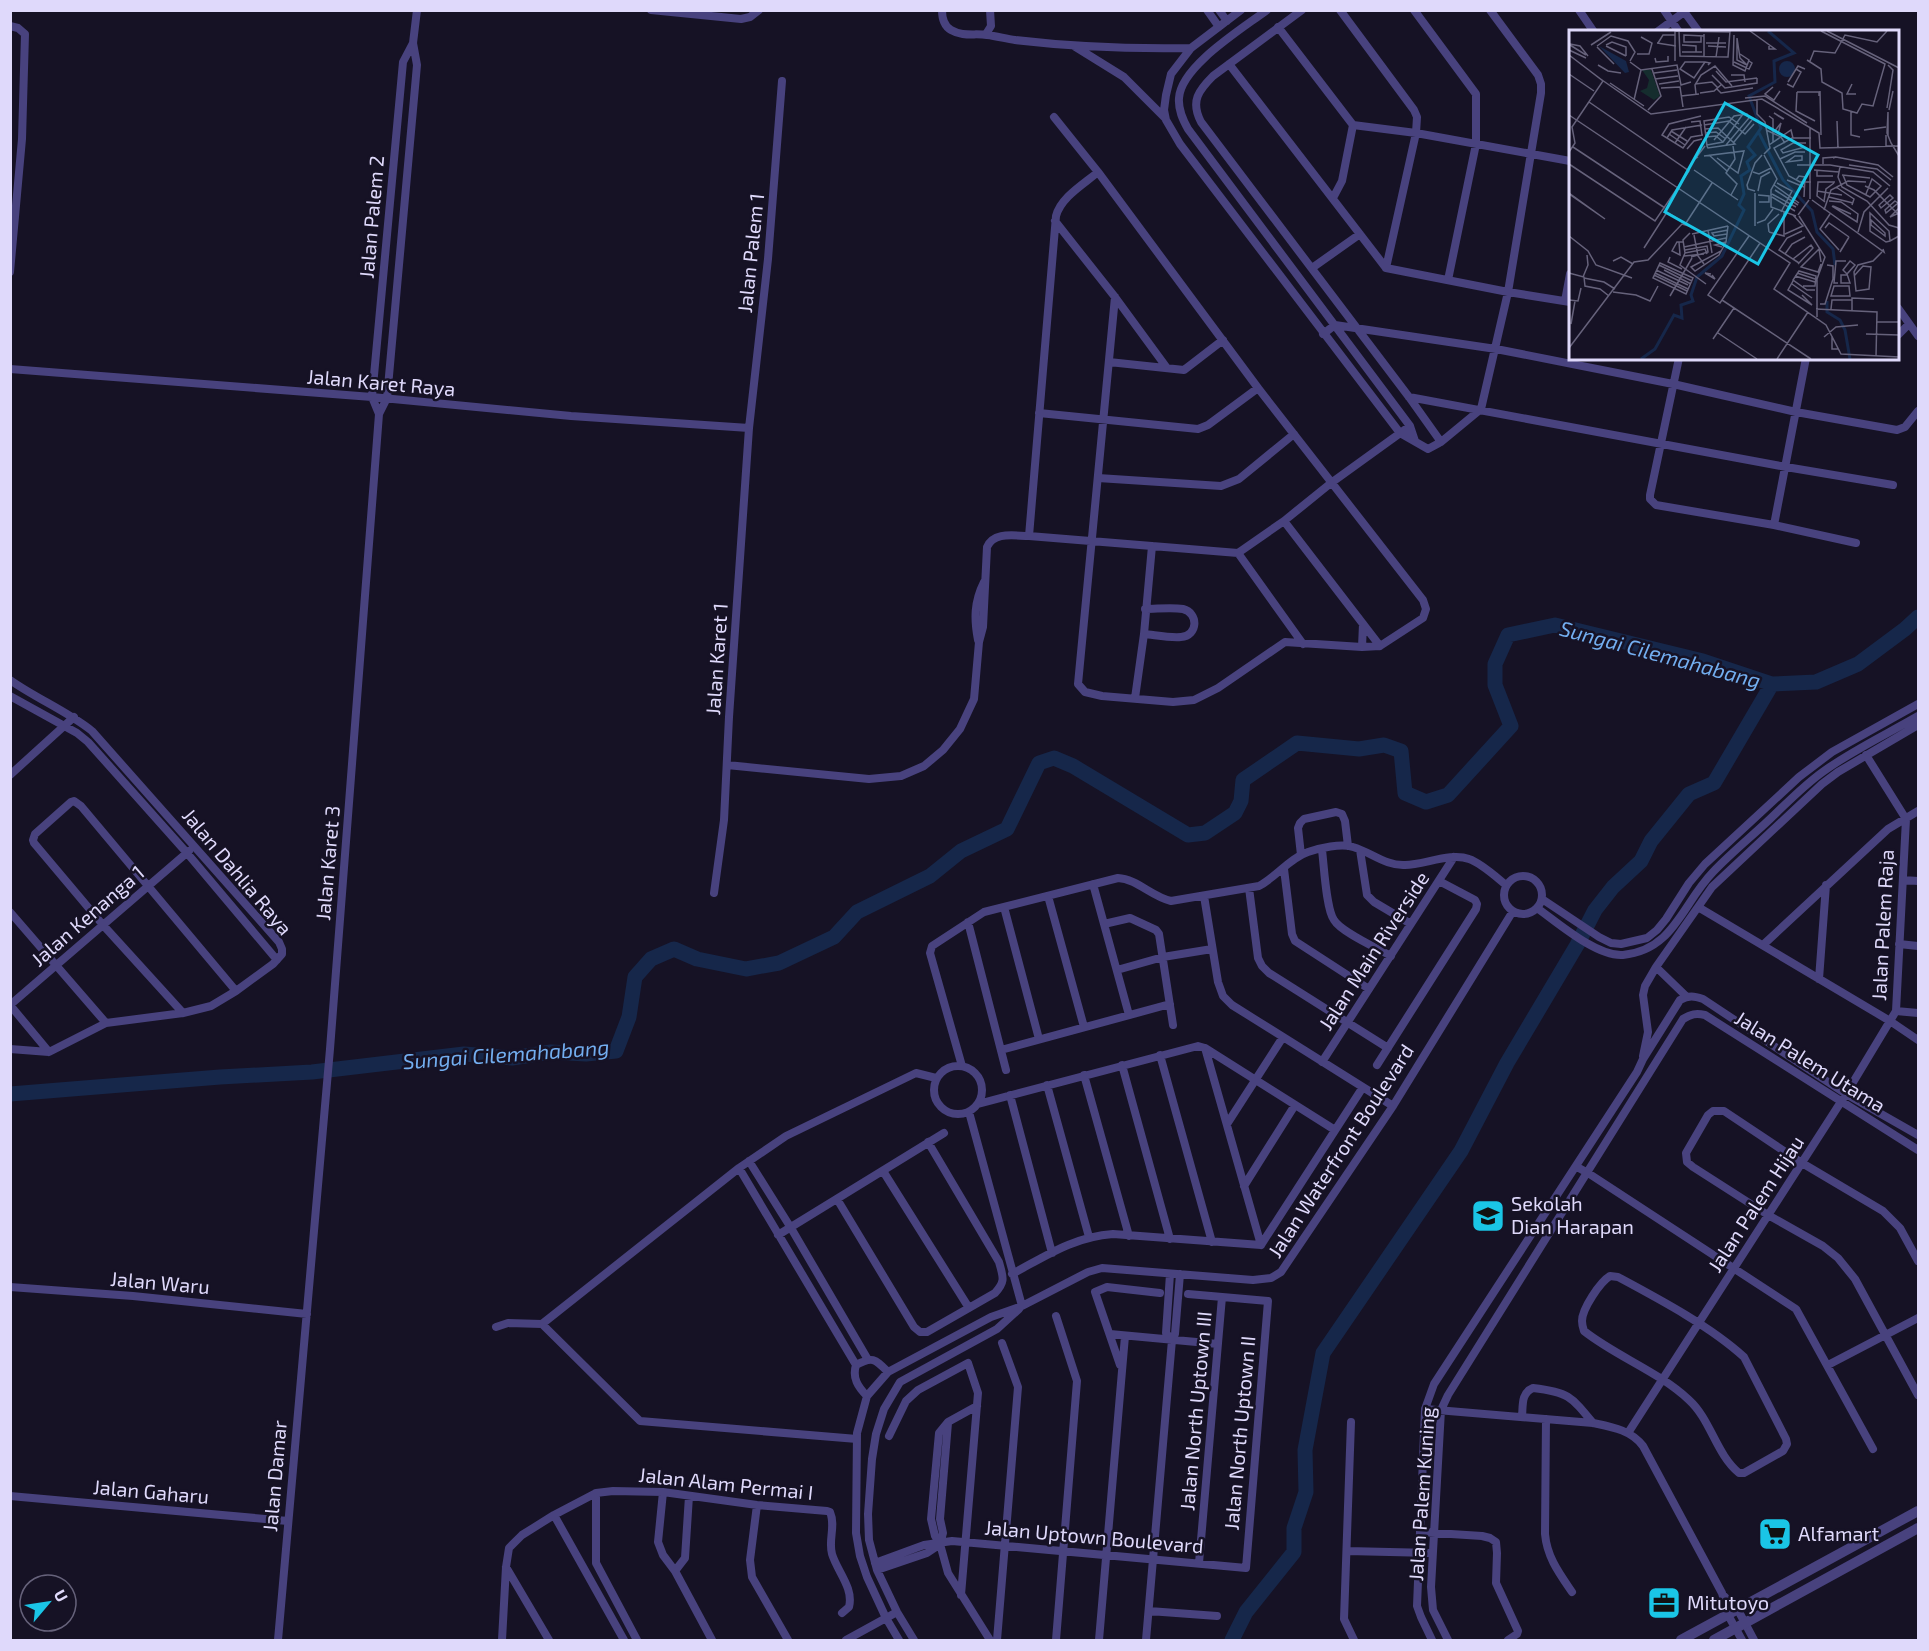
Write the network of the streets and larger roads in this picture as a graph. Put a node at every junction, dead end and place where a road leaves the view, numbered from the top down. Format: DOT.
graph roads {
  1 [pos="417,10"];
  2 [pos="651,10"];
  3 [pos="759,10"];
  4 [pos="942,10"];
  5 [pos="990,10"];
  6 [pos="1207,10"];
  7 [pos="1219,10"];
  8 [pos="1241,10"];
  9 [pos="1267,10"];
  10 [pos="1302,10"];
  11 [pos="1340,10"];
  12 [pos="1414,10"];
  13 [pos="1490,10"];
  14 [pos="1579,10"];
  15 [pos="1664,10"];
  16 [pos="1684,11"];
  17 [pos="1227,21"];
  18 [pos="1672,22"];
  19 [pos="12,26"];
  20 [pos="1219,27"];
  21 [pos="1278,27"];
  22 [pos="1593,30"];
  23 [pos="1660,30"];
  24 [pos="1678,30"];
  25 [pos="1698,30"];
  26 [pos="986,34"];
  27 [pos="413,43"];
  28 [pos="1072,46"];
  29 [pos="1191,48"];
  30 [pos="1229,64"];
  31 [pos="782,81"];
  32 [pos="1054,117"];
  33 [pos="1166,120"];
  34 [pos="1201,122"];
  35 [pos="1353,125"];
  36 [pos="1188,129"];
  37 [pos="1416,133"];
  38 [pos="1476,144"];
  39 [pos="1532,153"];
  40 [pos="1569,160"];
  41 [pos="1098,172"];
  42 [pos="1333,198"];
  43 [pos="1055,221"];
  44 [pos="1360,234"];
  45 [pos="1272,241"];
  46 [pos="1261,250"];
  47 [pos="1312,268"];
  48 [pos="1386,268"];
  49 [pos="10,272"];
  50 [pos="1448,280"];
  51 [pos="1309,292"];
  52 [pos="1508,292"];
  53 [pos="1115,297"];
  54 [pos="1298,300"];
  55 [pos="1568,302"];
  56 [pos="1899,309"];
  57 [pos="1909,324"];
  58 [pos="1335,325"];
  59 [pos="1357,328"];
  60 [pos="1323,334"];
  61 [pos="1899,334"];
  62 [pos="1918,336"];
  63 [pos="1223,340"];
  64 [pos="1153,349"];
  65 [pos="1496,349"];
  66 [pos="1678,360"];
  67 [pos="1806,360"];
  68 [pos="1109,362"];
  69 [pos="1147,367"];
  70 [pos="1167,368"];
  71 [pos="10,369"];
  72 [pos="1673,384"];
  73 [pos="1258,388"];
  74 [pos="372,397"];
  75 [pos="1409,397"];
  76 [pos="387,399"];
  77 [pos="1481,409"];
  78 [pos="1796,411"];
  79 [pos="1918,411"];
  80 [pos="1040,413"];
  81 [pos="379,414"];
  82 [pos="1103,420"];
  83 [pos="1410,426"];
  84 [pos="749,428"];
  85 [pos="1400,433"];
  86 [pos="1294,434"];
  87 [pos="1415,441"];
  88 [pos="1441,442"];
  89 [pos="1660,443"];
  90 [pos="1785,467"];
  91 [pos="1098,478"];
  92 [pos="1331,483"];
  93 [pos="1893,485"];
  94 [pos="1284,521"];
  95 [pos="1774,525"];
  96 [pos="1029,536"];
  97 [pos="1092,541"];
  98 [pos="1856,543"];
  99 [pos="1152,546"];
  100 [pos="1238,553"];
  101 [pos="1145,609"];
  102 [pos="1363,624"];
  103 [pos="1290,628"];
  104 [pos="1144,634"];
  105 [pos="1285,642"];
  106 [pos="1303,644"];
  107 [pos="1380,646"];
  108 [pos="1362,647"];
  109 [pos="10,681"];
  110 [pos="10,696"];
  111 [pos="1135,698"];
  112 [pos="1918,704"];
  113 [pos="1918,716"];
  114 [pos="74,717"];
  115 [pos="1918,725"];
  116 [pos="65,727"];
  117 [pos="1866,755"];
  118 [pos="727,765"];
  119 [pos="10,775"];
  120 [pos="1918,811"];
  121 [pos="1906,819"];
  122 [pos="1918,819"];
  123 [pos="1888,829"];
  124 [pos="1904,842"];
  125 [pos="194,846"];
  126 [pos="1348,846"];
  127 [pos="1322,850"];
  128 [pos="1360,850"];
  129 [pos="187,853"];
  130 [pos="1301,855"];
  131 [pos="1454,857"];
  132 [pos="1284,869"];
  133 [pos="1439,880"];
  134 [pos="1903,880"];
  135 [pos="1918,881"];
  136 [pos="1093,884"];
  137 [pos="1506,885"];
  138 [pos="1826,885"];
  139 [pos="147,887"];
  140 [pos="1249,888"];
  141 [pos="714,893"];
  142 [pos="1048,896"];
  143 [pos="1204,896"];
  144 [pos="1542,899"];
  145 [pos="1004,907"];
  146 [pos="1698,907"];
  147 [pos="1537,908"];
  148 [pos="1513,911"];
  149 [pos="10,912"];
  150 [pos="968,922"];
  151 [pos="1104,924"];
  152 [pos="1411,924"];
  153 [pos="103,925"];
  154 [pos="1899,944"];
  155 [pos="1763,945"];
  156 [pos="1918,946"];
  157 [pos="1212,949"];
  158 [pos="1391,956"];
  159 [pos="1162,957"];
  160 [pos="277,960"];
  161 [pos="57,964"];
  162 [pos="1656,967"];
  163 [pos="1117,970"];
  164 [pos="1819,978"];
  165 [pos="1369,989"];
  166 [pos="236,991"];
  167 [pos="1690,996"];
  168 [pos="1170,1004"];
  169 [pos="10,1005"];
  170 [pos="1896,1011"];
  171 [pos="183,1013"];
  172 [pos="1918,1013"];
  173 [pos="1129,1015"];
  174 [pos="1683,1019"];
  175 [pos="1890,1021"];
  176 [pos="1348,1022"];
  177 [pos="106,1023"];
  178 [pos="1173,1024"];
  179 [pos="1084,1027"];
  180 [pos="1283,1037"];
  181 [pos="1039,1039"];
  182 [pos="1918,1040"];
  183 [pos="1205,1048"];
  184 [pos="1388,1048"];
  185 [pos="10,1049"];
  186 [pos="1001,1050"];
  187 [pos="49,1052"];
  188 [pos="1160,1055"];
  189 [pos="1643,1059"];
  190 [pos="1322,1062"];
  191 [pos="1122,1065"];
  192 [pos="1377,1065"];
  193 [pos="963,1066"];
  194 [pos="1006,1070"];
  195 [pos="1084,1075"];
  196 [pos="936,1078"];
  197 [pos="1256,1080"];
  198 [pos="1047,1085"];
  199 [pos="1363,1087"];
  200 [pos="1846,1094"];
  201 [pos="1010,1095"];
  202 [pos="1840,1102"];
  203 [pos="978,1104"];
  204 [pos="1296,1105"];
  205 [pos="1393,1106"];
  206 [pos="969,1112"];
  207 [pos="1227,1124"];
  208 [pos="1335,1130"];
  209 [pos="944,1133"];
  210 [pos="1918,1136"];
  211 [pos="928,1142"];
  212 [pos="1918,1149"];
  213 [pos="749,1161"];
  214 [pos="1802,1162"];
  215 [pos="1577,1167"];
  216 [pos="739,1168"];
  217 [pos="883,1171"];
  218 [pos="1588,1173"];
  219 [pos="1244,1186"];
  220 [pos="837,1199"];
  221 [pos="1768,1215"];
  222 [pos="791,1228"];
  223 [pos="778,1235"];
  224 [pos="1129,1236"];
  225 [pos="1089,1237"];
  226 [pos="1170,1239"];
  227 [pos="1212,1242"];
  228 [pos="1261,1245"];
  229 [pos="1052,1253"];
  230 [pos="1918,1261"];
  231 [pos="1734,1268"];
  232 [pos="1012,1274"];
  233 [pos="1170,1274"];
  234 [pos="1180,1275"];
  235 [pos="10,1287"];
  236 [pos="1160,1293"];
  237 [pos="1188,1294"];
  238 [pos="1222,1297"];
  239 [pos="1022,1306"];
  240 [pos="969,1308"];
  241 [pos="307,1314"];
  242 [pos="1056,1316"];
  243 [pos="1918,1318"];
  244 [pos="542,1324"];
  245 [pos="1698,1324"];
  246 [pos="496,1327"];
  247 [pos="1110,1334"];
  248 [pos="1887,1335"];
  249 [pos="1125,1336"];
  250 [pos="1172,1340"];
  251 [pos="1002,1343"];
  252 [pos="1218,1344"];
  253 [pos="867,1359"];
  254 [pos="856,1365"];
  255 [pos="1828,1365"];
  256 [pos="1122,1369"];
  257 [pos="888,1372"];
  258 [pos="1663,1378"];
  259 [pos="1918,1395"];
  260 [pos="867,1396"];
  261 [pos="977,1406"];
  262 [pos="1425,1409"];
  263 [pos="1441,1410"];
  264 [pos="1522,1417"];
  265 [pos="1546,1419"];
  266 [pos="1351,1422"];
  267 [pos="1593,1423"];
  268 [pos="1628,1433"];
  269 [pos="890,1436"];
  270 [pos="857,1439"];
  271 [pos="1873,1449"];
  272 [pos="663,1492"];
  273 [pos="596,1493"];
  274 [pos="10,1496"];
  275 [pos="689,1496"];
  276 [pos="757,1505"];
  277 [pos="1918,1511"];
  278 [pos="554,1515"];
  279 [pos="288,1521"];
  280 [pos="1918,1528"];
  281 [pos="1420,1533"];
  282 [pos="1434,1533"];
  283 [pos="966,1542"];
  284 [pos="940,1544"];
  285 [pos="1005,1545"];
  286 [pos="1063,1551"];
  287 [pos="1347,1551"];
  288 [pos="1419,1553"];
  289 [pos="1432,1553"];
  290 [pos="1106,1555"];
  291 [pos="1153,1559"];
  292 [pos="596,1563"];
  293 [pos="1199,1563"];
  294 [pos="581,1566"];
  295 [pos="506,1567"];
  296 [pos="876,1567"];
  297 [pos="1246,1568"];
  298 [pos="675,1571"];
  299 [pos="1572,1592"];
  300 [pos="961,1595"];
  301 [pos="1149,1611"];
  302 [pos="897,1612"];
  303 [pos="1733,1612"];
  304 [pos="842,1613"];
  305 [pos="1217,1616"];
  306 [pos="886,1618"];
  307 [pos="1735,1629"];
  308 [pos="1750,1632"];
  309 [pos="909,1633"];
  310 [pos="1741,1640"];
  311 [pos="278,1641"];
  312 [pos="502,1641"];
  313 [pos="549,1641"];
  314 [pos="624,1641"];
  315 [pos="637,1641"];
  316 [pos="712,1641"];
  317 [pos="788,1641"];
  318 [pos="846,1641"];
  319 [pos="901,1641"];
  320 [pos="914,1641"];
  321 [pos="990,1641"];
  322 [pos="997,1641"];
  323 [pos="1056,1641"];
  324 [pos="1099,1641"];
  325 [pos="1146,1641"];
  326 [pos="1354,1641"];
  327 [pos="1432,1641"];
  328 [pos="1448,1641"];
  329 [pos="1508,1641"];
  330 [pos="1681,1641"];
  331 [pos="1714,1641"];
  1 -- 27 [label="street, Jalan Palem 2"];
  2 -- 3 [label="street"];
  4 -- 26 [label="street"];
  5 -- 26 [label="street"];
  6 -- 20 [label="street"];
  7 -- 17 [label="street"];
  8 -- 17 [label="street"];
  9 -- 36 [label="street"];
  10 -- 21 [label="street"];
  11 -- 37 [label="street"];
  12 -- 38 [label="street"];
  13 -- 39 [label="street"];
  14 -- 22 [label="street"];
  15 -- 18 [label="street"];
  16 -- 18 [label="street"];
  16 -- 25 [label="street"];
  17 -- 20 [label="street"];
  18 -- 23 [label="street"];
  18 -- 24 [label="street"];
  19 -- 49 [label="street"];
  20 -- 29 [label="street"];
  21 -- 30 [label="street"];
  21 -- 35 [label="street"];
  26 -- 28 [label="street"];
  27 -- 74 [label="street, Jalan Palem 2"];
  27 -- 76 [label="street, Jalan Palem 2"];
  28 -- 29 [label="street"];
  28 -- 33 [label="street"];
  29 -- 33 [label="street"];
  30 -- 34 [label="street"];
  30 -- 42 [label="street"];
  31 -- 84 [label="street, Jalan Palem 1"];
  32 -- 41 [label="street"];
  33 -- 46 [label="street"];
  34 -- 36 [label="street"];
  34 -- 47 [label="street"];
  35 -- 37 [label="street"];
  35 -- 42 [label="street"];
  36 -- 45 [label="street"];
  37 -- 38 [label="street"];
  37 -- 48 [label="street"];
  38 -- 39 [label="street"];
  38 -- 50 [label="street"];
  39 -- 40 [label="street"];
  39 -- 52 [label="street"];
  41 -- 43 [label="street"];
  41 -- 63 [label="street"];
  42 -- 44 [label="street"];
  43 -- 53 [label="street"];
  43 -- 80 [label="street"];
  44 -- 47 [label="street"];
  44 -- 48 [label="street"];
  45 -- 46 [label="street"];
  45 -- 51 [label="street"];
  46 -- 54 [label="street"];
  47 -- 59 [label="street"];
  48 -- 50 [label="street"];
  50 -- 52 [label="street"];
  51 -- 54 [label="street"];
  51 -- 58 [label="street"];
  52 -- 55 [label="street"];
  52 -- 65 [label="street"];
  53 -- 64 [label="street"];
  53 -- 68 [label="street"];
  54 -- 60 [label="street"];
  56 -- 57 [label="street"];
  57 -- 61 [label="street"];
  57 -- 62 [label="street"];
  58 -- 59 [label="street"];
  58 -- 60 [label="street"];
  58 -- 83 [label="street"];
  59 -- 65 [label="street"];
  59 -- 75 [label="street"];
  60 -- 85 [label="street"];
  63 -- 70 [label="street"];
  63 -- 73 [label="street"];
  64 -- 69 [label="street"];
  64 -- 70 [label="street"];
  65 -- 72 [label="street"];
  65 -- 77 [label="street"];
  66 -- 72 [label="street"];
  67 -- 78 [label="street"];
  68 -- 69 [label="street"];
  68 -- 82 [label="street"];
  69 -- 70 [label="street"];
  71 -- 74 [label="street, Jalan Karet Raya"];
  72 -- 78 [label="street"];
  72 -- 89 [label="street"];
  73 -- 82 [label="street"];
  73 -- 86 [label="street"];
  74 -- 76 [label="street, Jalan Karet Raya"];
  74 -- 81 [label="street, Jalan Karet 3"];
  75 -- 77 [label="street"];
  75 -- 88 [label="street"];
  76 -- 81 [label="street, Jalan Karet 3"];
  76 -- 84 [label="street, Jalan Karet Raya"];
  77 -- 88 [label="street"];
  77 -- 89 [label="street"];
  78 -- 79 [label="street"];
  78 -- 90 [label="street"];
  80 -- 82 [label="street"];
  80 -- 96 [label="street"];
  81 -- 241 [label="street, Jalan Karet 3"];
  82 -- 91 [label="street"];
  83 -- 85 [label="street"];
  83 -- 87 [label="street"];
  84 -- 118 [label="street, Jalan Karet 1"];
  85 -- 87 [label="street"];
  85 -- 92 [label="street"];
  86 -- 91 [label="street"];
  86 -- 92 [label="street"];
  87 -- 88 [label="street"];
  89 -- 90 [label="street"];
  89 -- 95 [label="street"];
  90 -- 93 [label="street"];
  90 -- 95 [label="street"];
  91 -- 97 [label="street"];
  92 -- 94 [label="street"];
  92 -- 107 [label="street"];
  94 -- 100 [label="street"];
  94 -- 102 [label="street"];
  95 -- 98 [label="street"];
  96 -- 97 [label="street"];
  96 -- 118 [label="street"];
  97 -- 99 [label="street"];
  97 -- 111 [label="street"];
  99 -- 100 [label="street"];
  99 -- 101 [label="street"];
  100 -- 103 [label="street"];
  101 -- 104 [label="street"];
  101 -- 104 [label="street"];
  102 -- 107 [label="street"];
  102 -- 108 [label="street"];
  103 -- 105 [label="street"];
  103 -- 106 [label="street"];
  104 -- 111 [label="street"];
  105 -- 106 [label="street"];
  105 -- 111 [label="street"];
  106 -- 108 [label="street"];
  107 -- 108 [label="street"];
  109 -- 114 [label="street, Jalan Dahlia Raya"];
  110 -- 116 [label="street, Jalan Dahlia Raya"];
  112 -- 144 [label="street"];
  113 -- 147 [label="street"];
  114 -- 116 [label="street"];
  114 -- 125 [label="street, Jalan Dahlia Raya"];
  115 -- 117 [label="street, Jalan Palem Kuning"];
  116 -- 119 [label="street"];
  116 -- 129 [label="street, Jalan Dahlia Raya"];
  117 -- 121 [label="street"];
  117 -- 146 [label="street, Jalan Palem Kuning"];
  118 -- 141 [label="street, Jalan Karet 1"];
  120 -- 121 [label="street"];
  121 -- 122 [label="street"];
  121 -- 123 [label="street"];
  121 -- 124 [label="street, Jalan Palem Raja"];
  123 -- 124 [label="street"];
  123 -- 138 [label="street"];
  124 -- 134 [label="street, Jalan Palem Raja"];
  125 -- 129 [label="street, Jalan Kenanga 1"];
  125 -- 160 [label="street, Jalan Dahlia Raya"];
  126 -- 127 [label="street"];
  126 -- 128 [label="street"];
  126 -- 130 [label="street"];
  127 -- 130 [label="street"];
  127 -- 158 [label="street"];
  128 -- 131 [label="street"];
  128 -- 152 [label="street"];
  129 -- 139 [label="street, Jalan Kenanga 1"];
  129 -- 160 [label="street, Jalan Dahlia Raya"];
  130 -- 132 [label="street"];
  131 -- 133 [label="street, Jalan Main Riverside"];
  131 -- 137 [label="street"];
  132 -- 140 [label="street"];
  132 -- 165 [label="street"];
  133 -- 152 [label="street, Jalan Main Riverside"];
  133 -- 184 [label="street"];
  134 -- 135 [label="street"];
  134 -- 154 [label="street, Jalan Palem Raja"];
  136 -- 142 [label="street"];
  136 -- 143 [label="street"];
  136 -- 151 [label="street"];
  137 -- 144 [label="street"];
  137 -- 148 [label="street"];
  138 -- 155 [label="street"];
  138 -- 164 [label="street"];
  139 -- 153 [label="street, Jalan Kenanga 1"];
  139 -- 153 [label="street"];
  139 -- 166 [label="street"];
  140 -- 143 [label="street"];
  140 -- 176 [label="street"];
  142 -- 145 [label="street"];
  142 -- 179 [label="street"];
  143 -- 157 [label="street"];
  144 -- 147 [label="street"];
  145 -- 150 [label="street"];
  145 -- 181 [label="street"];
  146 -- 155 [label="street"];
  146 -- 162 [label="street, Jalan Palem Kuning"];
  147 -- 148 [label="street"];
  148 -- 205 [label="street, Jalan Waterfront Boulevard"];
  149 -- 161 [label="street"];
  150 -- 186 [label="street"];
  150 -- 193 [label="street"];
  151 -- 159 [label="street"];
  151 -- 163 [label="street"];
  152 -- 158 [label="street, Jalan Main Riverside"];
  153 -- 161 [label="street, Jalan Kenanga 1"];
  153 -- 171 [label="street"];
  154 -- 156 [label="street"];
  154 -- 170 [label="street, Jalan Palem Raja"];
  155 -- 164 [label="street"];
  157 -- 159 [label="street"];
  157 -- 180 [label="street"];
  158 -- 165 [label="street, Jalan Main Riverside"];
  159 -- 163 [label="street"];
  159 -- 168 [label="street"];
  160 -- 166 [label="street"];
  161 -- 169 [label="street, Jalan Kenanga 1"];
  161 -- 177 [label="street"];
  162 -- 167 [label="street, Jalan Palem Utama"];
  162 -- 189 [label="street, Jalan Palem Kuning"];
  163 -- 173 [label="street"];
  164 -- 175 [label="street"];
  165 -- 176 [label="street, Jalan Main Riverside"];
  166 -- 171 [label="street"];
  167 -- 189 [label="street, Jalan Palem Kuning"];
  167 -- 200 [label="street, Jalan Palem Utama"];
  168 -- 173 [label="street"];
  168 -- 178 [label="street"];
  169 -- 187 [label="street"];
  170 -- 172 [label="street"];
  170 -- 175 [label="street, Jalan Palem Raja"];
  171 -- 177 [label="street"];
  173 -- 179 [label="street"];
  174 -- 202 [label="street, Jalan Palem Utama"];
  174 -- 218 [label="street, Jalan Palem Kuning"];
  175 -- 182 [label="street"];
  175 -- 200 [label="street, Jalan Palem Raja"];
  176 -- 184 [label="street"];
  176 -- 190 [label="street, Jalan Main Riverside"];
  177 -- 187 [label="street"];
  179 -- 181 [label="street"];
  180 -- 190 [label="street"];
  180 -- 197 [label="street"];
  181 -- 186 [label="street"];
  183 -- 188 [label="street"];
  183 -- 197 [label="street"];
  183 -- 207 [label="street"];
  184 -- 192 [label="street"];
  185 -- 187 [label="street"];
  186 -- 194 [label="street"];
  188 -- 191 [label="street"];
  188 -- 227 [label="street"];
  189 -- 215 [label="street, Jalan Palem Kuning"];
  190 -- 199 [label="street"];
  191 -- 195 [label="street"];
  191 -- 226 [label="street"];
  193 -- 196 [label="street"];
  193 -- 203 [label="street"];
  195 -- 198 [label="street"];
  195 -- 224 [label="street"];
  196 -- 206 [label="street"];
  196 -- 213 [label="street"];
  197 -- 204 [label="street"];
  197 -- 207 [label="street"];
  198 -- 201 [label="street"];
  198 -- 225 [label="street"];
  199 -- 205 [label="street"];
  199 -- 208 [label="street"];
  200 -- 202 [label="street, Jalan Palem Raja"];
  200 -- 210 [label="street, Jalan Palem Utama"];
  201 -- 203 [label="street"];
  201 -- 229 [label="street"];
  202 -- 212 [label="street, Jalan Palem Utama"];
  202 -- 214 [label="street, Jalan Palem Hijau"];
  203 -- 206 [label="street"];
  204 -- 208 [label="street"];
  204 -- 219 [label="street"];
  205 -- 234 [label="street, Jalan Waterfront Boulevard"];
  206 -- 232 [label="street"];
  207 -- 219 [label="street"];
  208 -- 228 [label="street"];
  209 -- 211 [label="street"];
  211 -- 217 [label="street"];
  211 -- 240 [label="street"];
  213 -- 216 [label="street"];
  213 -- 222 [label="street"];
  214 -- 221 [label="street, Jalan Palem Hijau"];
  214 -- 221 [label="street"];
  214 -- 230 [label="street"];
  215 -- 218 [label="street"];
  215 -- 262 [label="street, Jalan Palem Kuning"];
  216 -- 223 [label="street"];
  216 -- 244 [label="street"];
  217 -- 220 [label="street"];
  217 -- 240 [label="street"];
  218 -- 231 [label="street"];
  218 -- 263 [label="street, Jalan Palem Kuning"];
  219 -- 228 [label="street"];
  220 -- 222 [label="street"];
  220 -- 240 [label="street"];
  221 -- 231 [label="street, Jalan Palem Hijau"];
  221 -- 248 [label="street"];
  222 -- 223 [label="street"];
  222 -- 253 [label="street"];
  223 -- 254 [label="street"];
  224 -- 225 [label="street"];
  224 -- 226 [label="street"];
  225 -- 229 [label="street"];
  226 -- 227 [label="street"];
  227 -- 228 [label="street"];
  229 -- 232 [label="street"];
  231 -- 245 [label="street, Jalan Palem Hijau"];
  231 -- 255 [label="street"];
  232 -- 239 [label="street"];
  233 -- 234 [label="street, Jalan Waterfront Boulevard"];
  233 -- 239 [label="street, Jalan Waterfront Boulevard"];
  233 -- 250 [label="street"];
  234 -- 250 [label="street"];
  235 -- 241 [label="street, Jalan Waru"];
  236 -- 247 [label="street"];
  237 -- 238 [label="street"];
  238 -- 252 [label="street, Jalan North Uptown III"];
  238 -- 297 [label="street, Jalan North Uptown II"];
  239 -- 257 [label="street"];
  239 -- 296 [label="street"];
  241 -- 279 [label="street, Jalan Damar"];
  242 -- 286 [label="street"];
  243 -- 248 [label="street"];
  244 -- 246 [label="street"];
  244 -- 270 [label="street"];
  245 -- 258 [label="street, Jalan Palem Hijau"];
  245 -- 258 [label="street"];
  245 -- 258 [label="street"];
  247 -- 249 [label="street"];
  247 -- 256 [label="street"];
  248 -- 255 [label="street"];
  248 -- 259 [label="street"];
  249 -- 250 [label="street"];
  249 -- 256 [label="street"];
  250 -- 252 [label="street"];
  250 -- 291 [label="street"];
  251 -- 285 [label="street"];
  252 -- 293 [label="street, Jalan North Uptown III"];
  253 -- 254 [label="street"];
  253 -- 257 [label="street"];
  254 -- 260 [label="street"];
  255 -- 271 [label="street"];
  256 -- 290 [label="street"];
  257 -- 260 [label="street"];
  258 -- 268 [label="street, Jalan Palem Hijau"];
  260 -- 270 [label="street"];
  261 -- 269 [label="street"];
  261 -- 283 [label="street"];
  261 -- 284 [label="street"];
  262 -- 263 [label="street"];
  262 -- 281 [label="street, Jalan Palem Kuning"];
  263 -- 264 [label="street"];
  263 -- 282 [label="street, Jalan Palem Kuning"];
  264 -- 265 [label="street"];
  264 -- 267 [label="street"];
  265 -- 267 [label="street"];
  265 -- 299 [label="street"];
  266 -- 287 [label="street"];
  267 -- 268 [label="street"];
  268 -- 303 [label="street"];
  270 -- 306 [label="street"];
  272 -- 273 [label="street, Jalan Alam Permai I"];
  272 -- 275 [label="street, Jalan Alam Permai I"];
  272 -- 298 [label="street"];
  273 -- 278 [label="street, Jalan Alam Permai I"];
  273 -- 292 [label="street"];
  274 -- 279 [label="street, Jalan Gaharu"];
  275 -- 276 [label="street, Jalan Alam Permai I"];
  275 -- 298 [label="street"];
  276 -- 304 [label="street, Jalan Alam Permai I"];
  276 -- 317 [label="street"];
  277 -- 303 [label="street"];
  278 -- 294 [label="street"];
  278 -- 295 [label="street, Jalan Alam Permai I"];
  279 -- 311 [label="street, Jalan Damar"];
  280 -- 308 [label="street"];
  281 -- 282 [label="street"];
  281 -- 288 [label="street, Jalan Palem Kuning"];
  282 -- 289 [label="street, Jalan Palem Kuning"];
  282 -- 329 [label="street"];
  283 -- 284 [label="street, Jalan Uptown Boulevard"];
  283 -- 285 [label="street, Jalan Uptown Boulevard"];
  283 -- 300 [label="street"];
  284 -- 296 [label="street"];
  284 -- 300 [label="street"];
  285 -- 286 [label="street, Jalan Uptown Boulevard"];
  285 -- 322 [label="street"];
  286 -- 290 [label="street, Jalan Uptown Boulevard"];
  286 -- 323 [label="street"];
  287 -- 288 [label="street"];
  287 -- 326 [label="street"];
  288 -- 289 [label="street"];
  288 -- 327 [label="street, Jalan Palem Kuning"];
  289 -- 328 [label="street, Jalan Palem Kuning"];
  290 -- 291 [label="street, Jalan Uptown Boulevard"];
  290 -- 324 [label="street"];
  291 -- 293 [label="street, Jalan Uptown Boulevard"];
  291 -- 301 [label="street"];
  292 -- 294 [label="street"];
  292 -- 315 [label="street"];
  293 -- 297 [label="street, Jalan Uptown Boulevard"];
  294 -- 314 [label="street"];
  295 -- 312 [label="street, Jalan Alam Permai I"];
  295 -- 313 [label="street"];
  296 -- 302 [label="street"];
  298 -- 316 [label="street"];
  300 -- 321 [label="street"];
  301 -- 305 [label="street"];
  301 -- 325 [label="street"];
  302 -- 306 [label="street"];
  302 -- 309 [label="street"];
  303 -- 307 [label="street"];
  303 -- 308 [label="street"];
  303 -- 330 [label="street"];
  306 -- 318 [label="street"];
  306 -- 319 [label="street"];
  307 -- 308 [label="street"];
  307 -- 310 [label="street"];
  307 -- 331 [label="street"];
  309 -- 319 [label="street"];
  309 -- 320 [label="street"];
}
